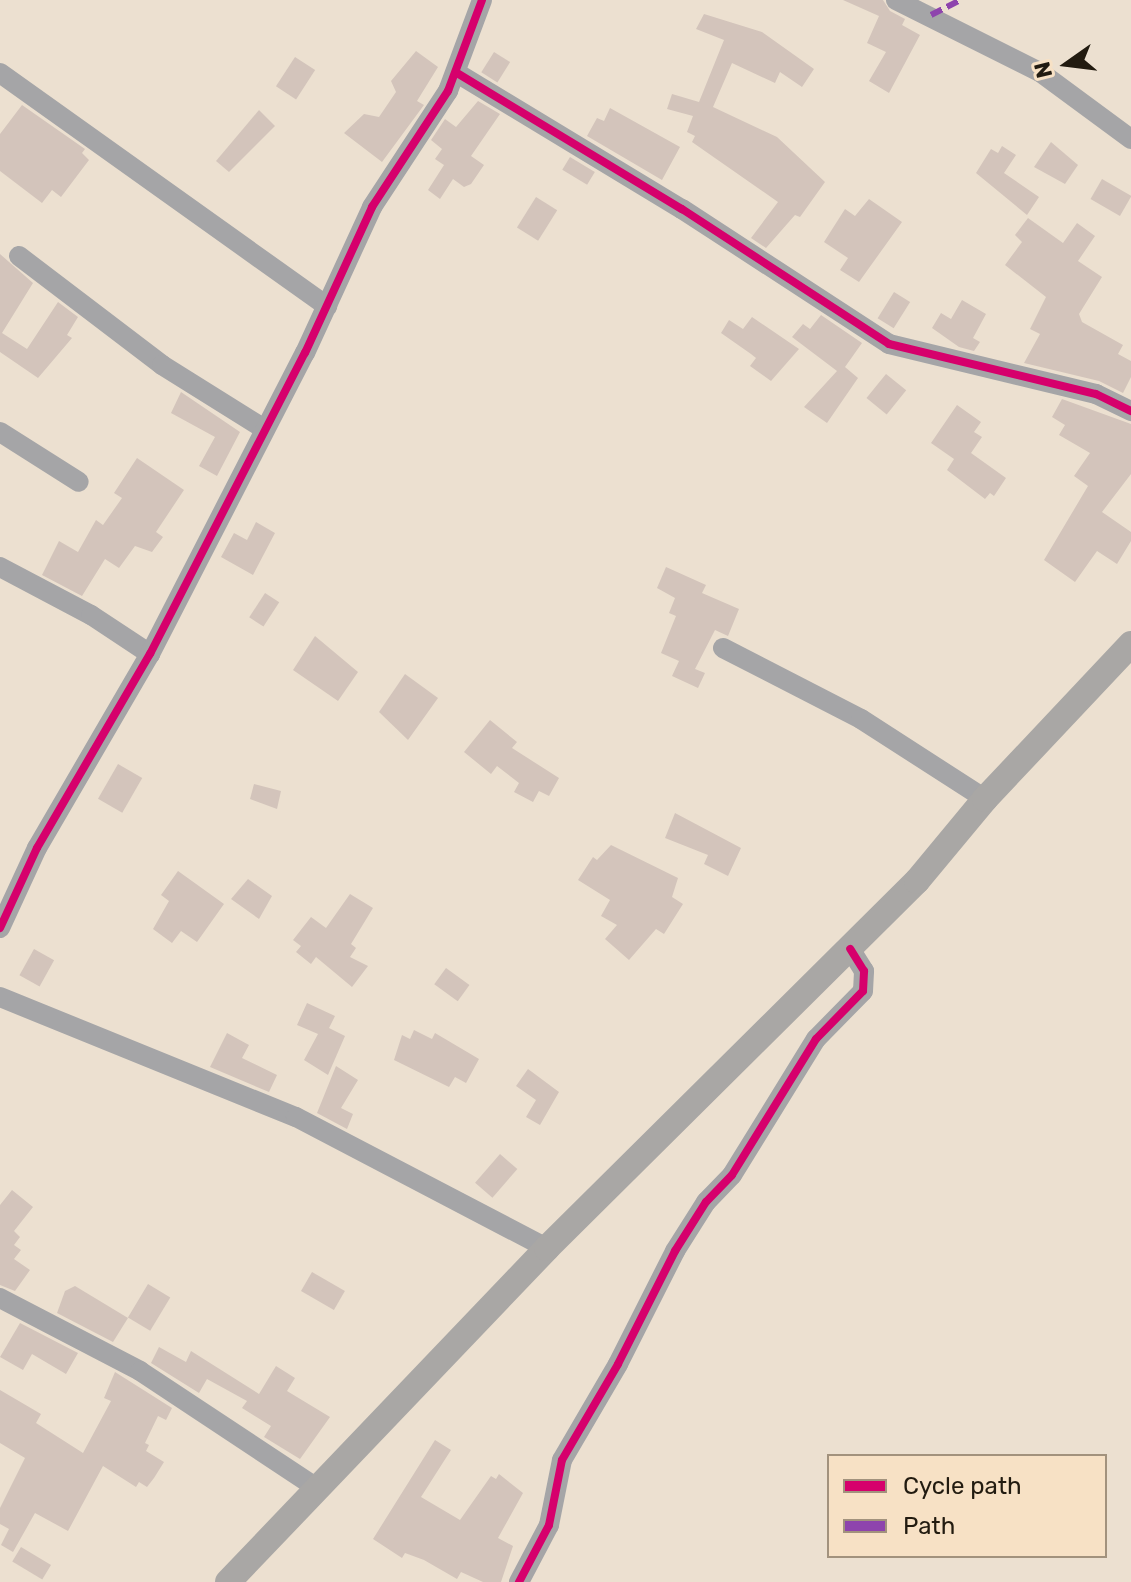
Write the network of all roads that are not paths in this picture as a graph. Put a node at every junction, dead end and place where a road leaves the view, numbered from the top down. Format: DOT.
graph roads {
  1 [pos="482,0"];
  2 [pos="896,0"];
  3 [pos="0,73"];
  4 [pos="457,73"];
  5 [pos="1131,139"];
  6 [pos="19,256"];
  7 [pos="327,306"];
  8 [pos="1131,411"];
  9 [pos="263,428"];
  10 [pos="0,432"];
  11 [pos="79,482"];
  12 [pos="0,567"];
  13 [pos="1131,644"];
  14 [pos="723,648"];
  15 [pos="150,654"];
  16 [pos="985,799"];
  17 [pos="0,928"];
  18 [pos="850,949"];
  19 [pos="0,997"];
  20 [pos="547,1248"];
  21 [pos="0,1298"];
  22 [pos="318,1489"];
  23 [pos="228,1582"];
  24 [pos="519,1582"];
  1 -- 4 [label="street"];
  2 -- 5 [label="street"];
  3 -- 7 [label="street"];
  4 -- 7 [label="street"];
  4 -- 8 [label="street"];
  6 -- 9 [label="street"];
  7 -- 9 [label="street"];
  9 -- 15 [label="street"];
  10 -- 11 [label="street"];
  12 -- 15 [label="street"];
  13 -- 16 [label="main road"];
  14 -- 16 [label="street"];
  15 -- 17 [label="street"];
  16 -- 18 [label="main road"];
  18 -- 20 [label="main road"];
  18 -- 24 [label="street"];
  19 -- 20 [label="street"];
  20 -- 22 [label="main road"];
  21 -- 22 [label="street"];
  22 -- 23 [label="main road"];
}
